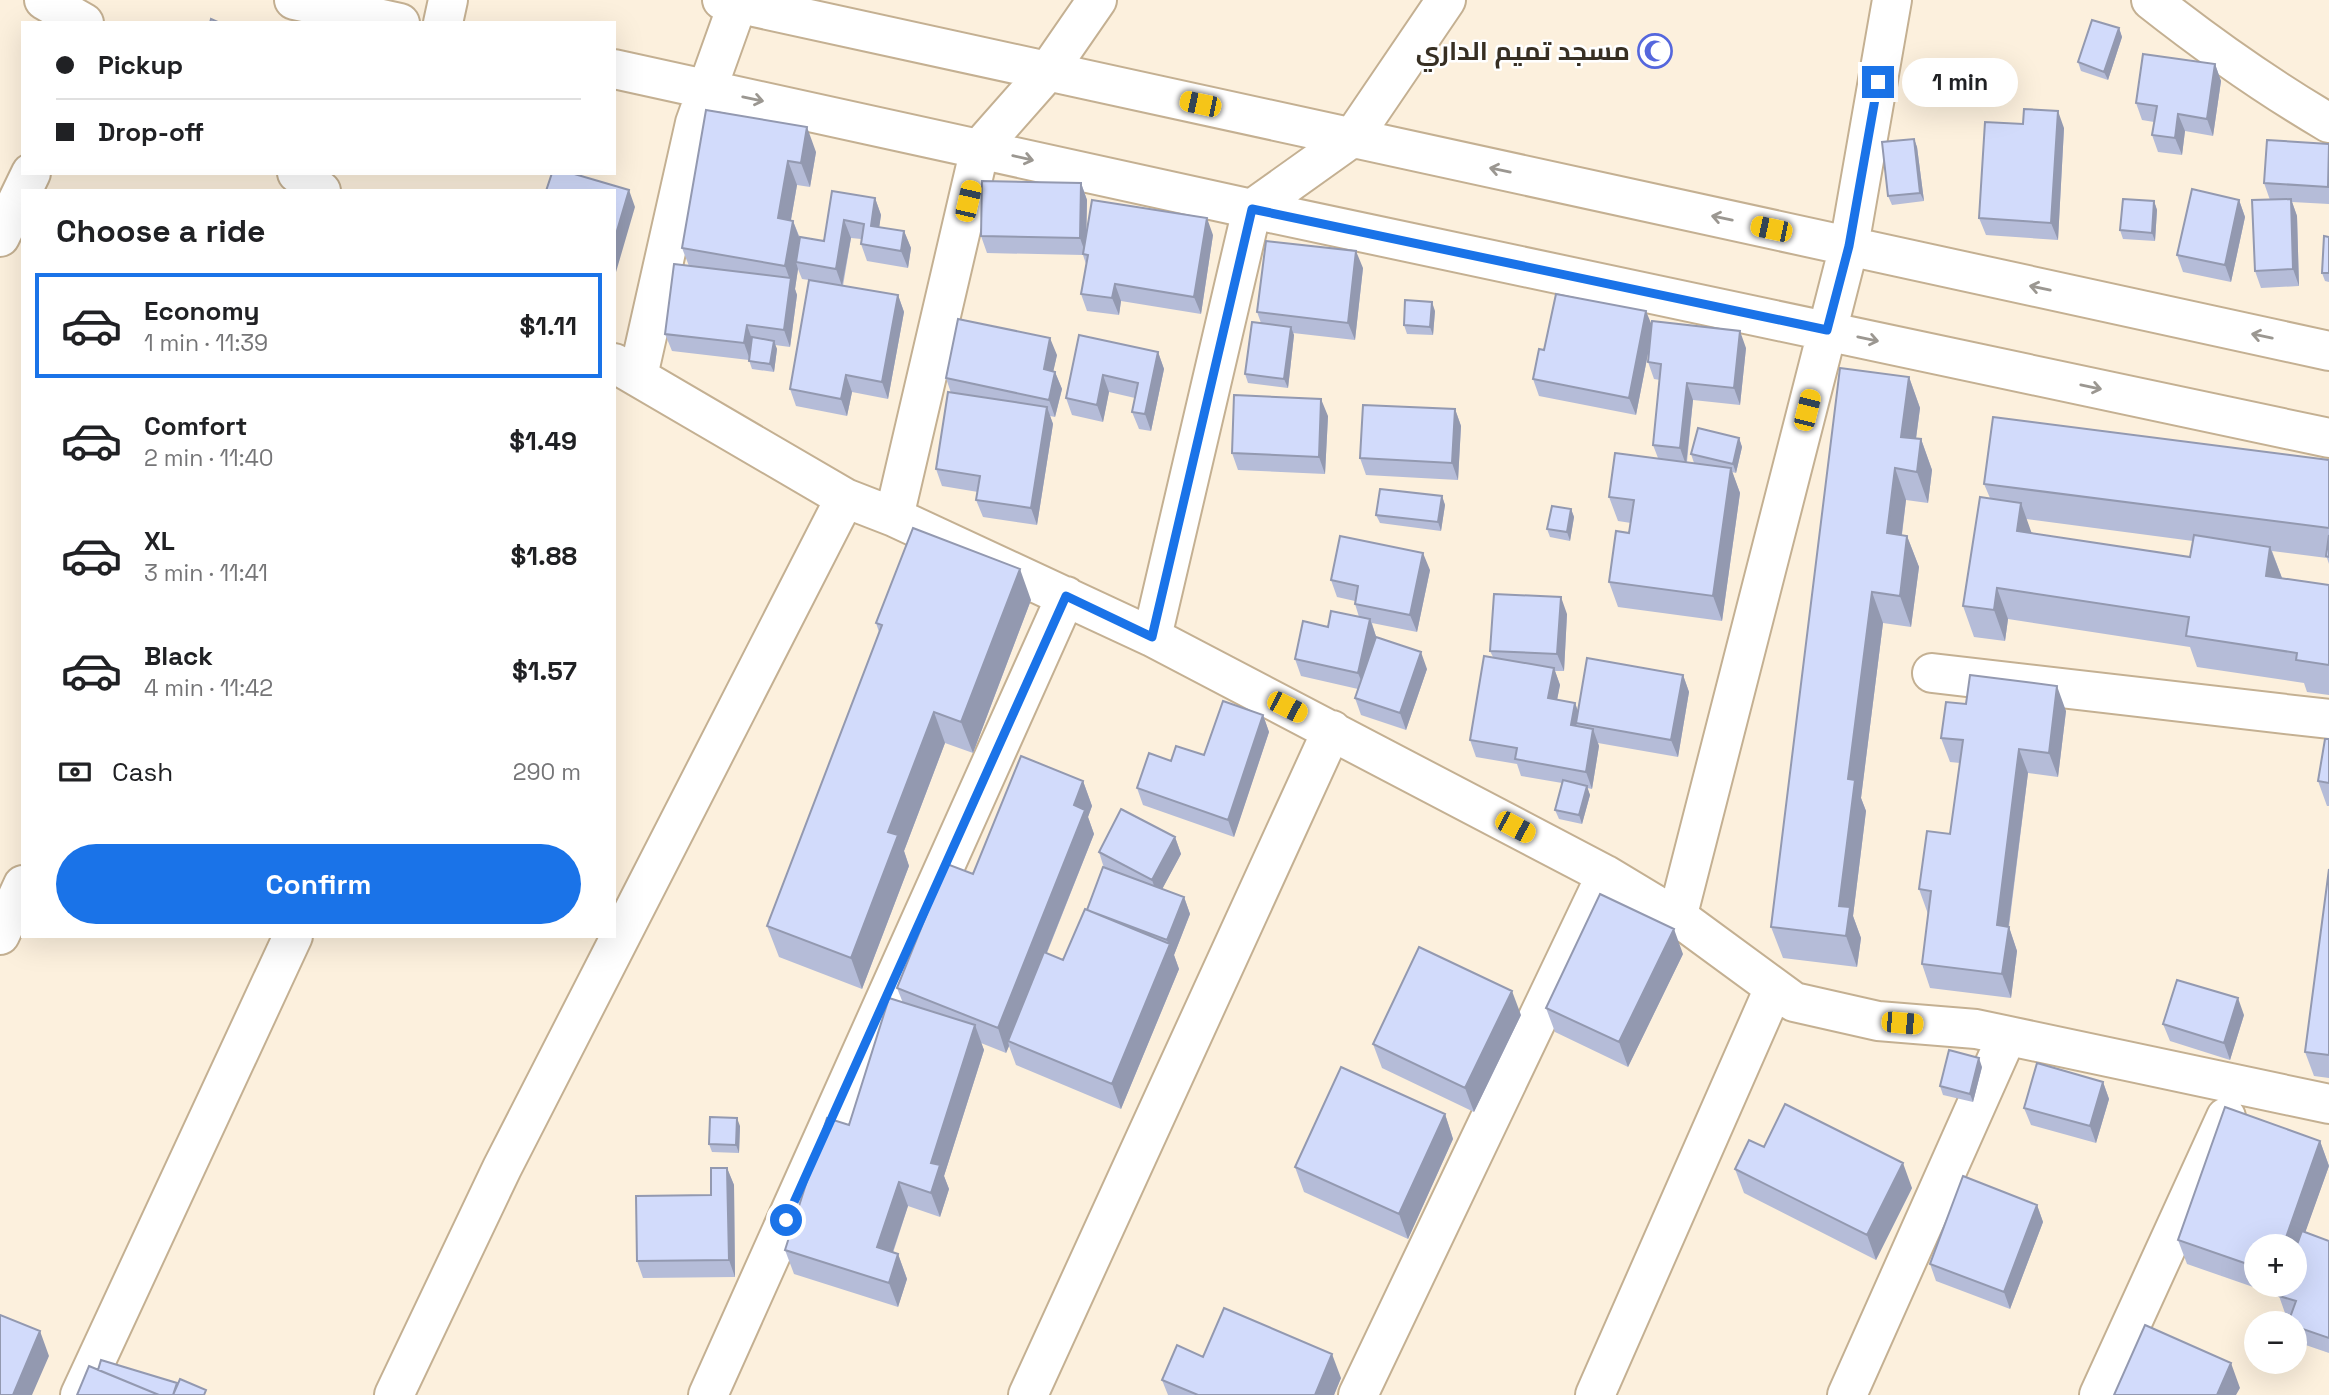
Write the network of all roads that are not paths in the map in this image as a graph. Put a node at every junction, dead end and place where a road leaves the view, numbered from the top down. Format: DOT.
graph roads {
  1 [pos="44,0"];
  2 [pos="106,0"];
  3 [pos="294,0"];
  4 [pos="448,0"];
  5 [pos="1097,0"];
  6 [pos="1446,0"];
  7 [pos="1892,0"];
  8 [pos="2151,0"];
  9 [pos="733,1"];
  10 [pos="81,21"];
  11 [pos="101,21"];
  12 [pos="391,21"];
  13 [pos="443,21"];
  14 [pos="616,69"];
  15 [pos="1048,71"];
  16 [pos="706,89"];
  17 [pos="2329,123"];
  18 [pos="1353,137"];
  19 [pos="980,148"];
  20 [pos="300,175"];
  21 [pos="318,189"];
  22 [pos="21,194"];
  23 [pos="1252,209"];
  24 [pos="0,237"];
  25 [pos="1849,246"];
  26 [pos="1827,330"];
  27 [pos="2329,351"];
  28 [pos="626,370"];
  29 [pos="2329,438"];
  30 [pos="845,498"];
  31 [pos="894,517"];
  32 [pos="1066,596"];
  33 [pos="1152,637"];
  34 [pos="1932,673"];
  35 [pos="2329,719"];
  36 [pos="1332,730"];
  37 [pos="1606,875"];
  38 [pos="21,890"];
  39 [pos="1677,918"];
  40 [pos="0,935"];
  41 [pos="292,938"];
  42 [pos="1774,988"];
  43 [pos="2007,1036"];
  44 [pos="2240,1086"];
  45 [pos="2329,1104"];
  46 [pos="80,1395"];
  47 [pos="394,1395"];
  48 [pos="708,1395"];
  49 [pos="1028,1395"];
  50 [pos="1358,1395"];
  51 [pos="1595,1395"];
  52 [pos="1847,1395"];
  53 [pos="2099,1395"];
  1 -- 10 [label="street"];
  2 -- 11 [label="street"];
  3 -- 12 [label="street"];
  4 -- 13 [label="street"];
  5 -- 15 [label="street"];
  6 -- 18 [label="street"];
  7 -- 25 [label="street"];
  8 -- 17 [label="street"];
  9 -- 15 [label="street"];
  9 -- 16 [label="street"];
  14 -- 16 [label="street"];
  15 -- 18 [label="street"];
  15 -- 19 [label="street"];
  16 -- 19 [label="street, one-way"];
  16 -- 28 [label="street"];
  18 -- 23 [label="street"];
  25 -- 18 [label="street, one-way"];
  19 -- 23 [label="street, one-way"];
  19 -- 31 [label="street"];
  20 -- 21 [label="street"];
  22 -- 24 [label="street"];
  23 -- 26 [label="street"];
  23 -- 33 [label="street"];
  25 -- 26 [label="street"];
  27 -- 25 [label="street, one-way"];
  26 -- 29 [label="street, one-way"];
  26 -- 39 [label="street"];
  28 -- 30 [label="street"];
  30 -- 31 [label="street"];
  30 -- 47 [label="street"];
  31 -- 32 [label="street"];
  32 -- 33 [label="street"];
  32 -- 48 [label="street"];
  33 -- 36 [label="street"];
  34 -- 35 [label="street"];
  36 -- 37 [label="street"];
  36 -- 49 [label="street"];
  37 -- 39 [label="street"];
  37 -- 50 [label="street"];
  38 -- 40 [label="street"];
  39 -- 42 [label="street"];
  41 -- 46 [label="street"];
  42 -- 43 [label="street"];
  42 -- 51 [label="street"];
  43 -- 44 [label="street"];
  43 -- 52 [label="street"];
  44 -- 45 [label="street"];
  44 -- 53 [label="street"];
}
